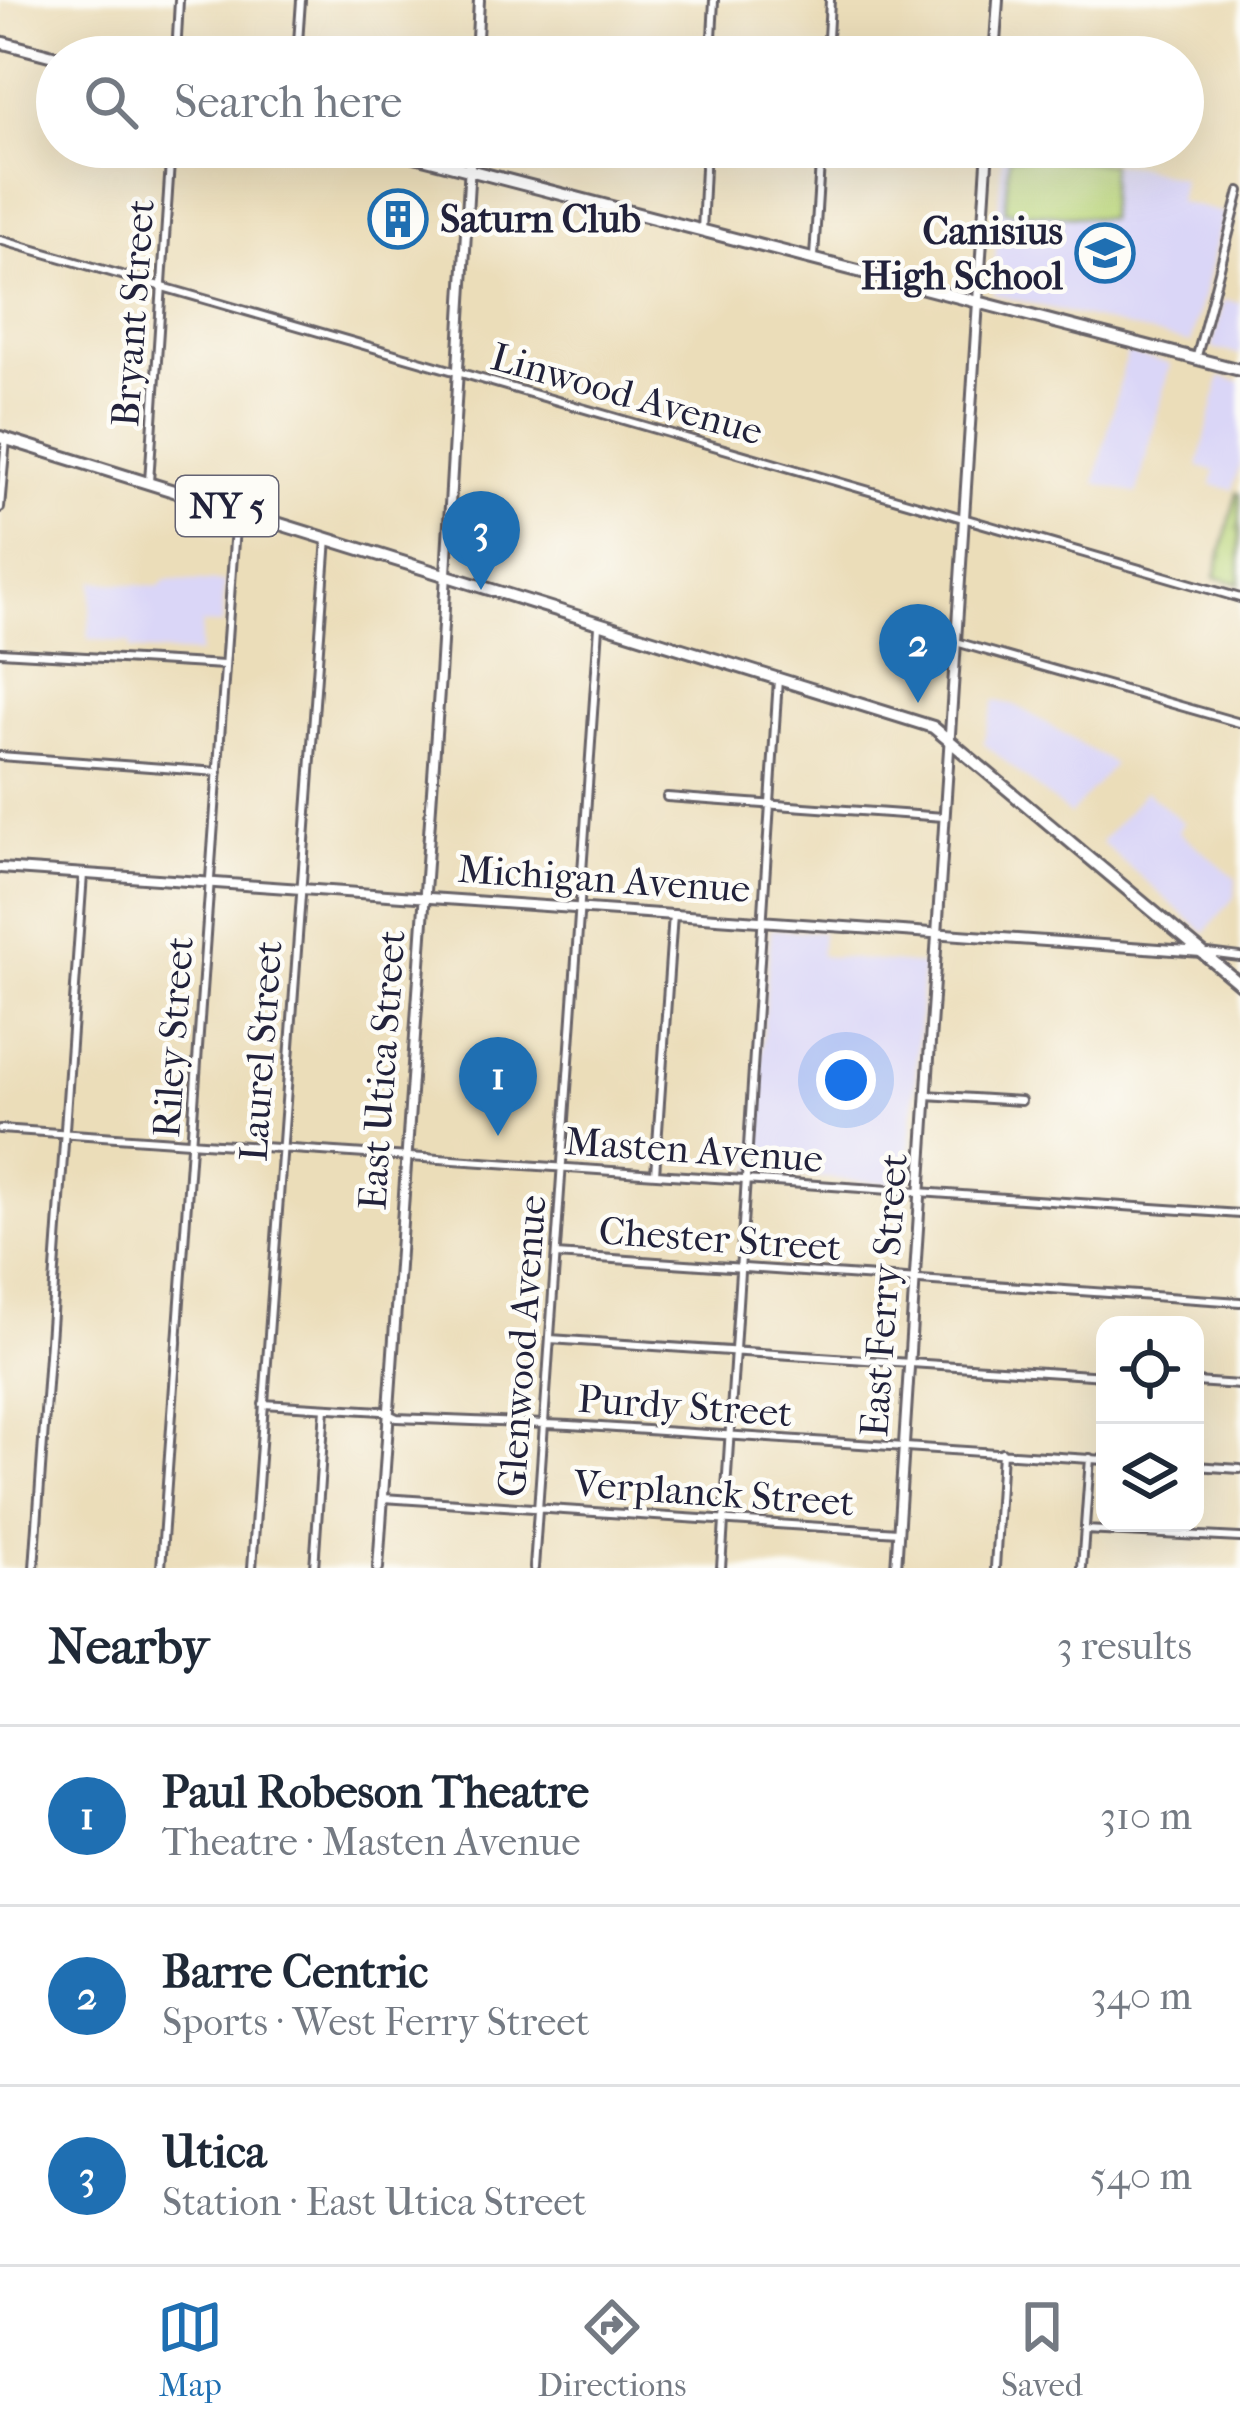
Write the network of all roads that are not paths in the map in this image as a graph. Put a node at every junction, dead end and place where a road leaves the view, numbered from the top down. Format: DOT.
graph roads {
  1 [pos="179,0"];
  2 [pos="301,0"];
  3 [pos="479,0"];
  4 [pos="714,0"];
  5 [pos="830,0"];
  6 [pos="998,0"];
  7 [pos="177,36"];
  8 [pos="298,36"];
  9 [pos="477,36"];
  10 [pos="712,36"];
  11 [pos="828,36"];
  12 [pos="995,36"];
  13 [pos="0,42"];
  14 [pos="36,51"];
  15 [pos="170,168"];
  16 [pos="455,168"];
  17 [pos="469,168"];
  18 [pos="705,168"];
  19 [pos="820,168"];
  20 [pos="987,168"];
  21 [pos="469,172"];
  22 [pos="1240,190"];
  23 [pos="702,231"];
  24 [pos="0,240"];
  25 [pos="814,260"];
  26 [pos="162,286"];
  27 [pos="978,304"];
  28 [pos="1196,360"];
  29 [pos="1240,370"];
  30 [pos="457,373"];
  31 [pos="3,438"];
  32 [pos="149,482"];
  33 [pos="0,508"];
  34 [pos="236,510"];
  35 [pos="964,520"];
  36 [pos="327,538"];
  37 [pos="446,577"];
  38 [pos="1240,598"];
  39 [pos="599,624"];
  40 [pos="956,642"];
  41 [pos="0,652"];
  42 [pos="226,665"];
  43 [pos="778,678"];
  44 [pos="1240,723"];
  45 [pos="950,738"];
  46 [pos="0,756"];
  47 [pos="218,772"];
  48 [pos="667,797"];
  49 [pos="770,804"];
  50 [pos="944,817"];
  51 [pos="0,868"];
  52 [pos="82,874"];
  53 [pos="211,883"];
  54 [pos="301,889"];
  55 [pos="425,897"];
  56 [pos="580,908"];
  57 [pos="673,914"];
  58 [pos="762,921"];
  59 [pos="937,933"];
  60 [pos="1204,952"];
  61 [pos="1240,957"];
  62 [pos="1240,966"];
  63 [pos="1239,983"];
  64 [pos="926,1095"];
  65 [pos="1022,1101"];
  66 [pos="0,1129"];
  67 [pos="64,1133"];
  68 [pos="193,1142"];
  69 [pos="281,1149"];
  70 [pos="406,1157"];
  71 [pos="562,1168"];
  72 [pos="655,1174"];
  73 [pos="745,1180"];
  74 [pos="920,1192"];
  75 [pos="1240,1214"];
  76 [pos="556,1255"];
  77 [pos="740,1268"];
  78 [pos="914,1280"];
  79 [pos="1240,1302"];
  80 [pos="550,1339"];
  81 [pos="734,1352"];
  82 [pos="909,1363"];
  83 [pos="1096,1375"];
  84 [pos="1204,1383"];
  85 [pos="1240,1385"];
  86 [pos="263,1404"];
  87 [pos="325,1408"];
  88 [pos="388,1414"];
  89 [pos="544,1424"];
  90 [pos="729,1436"];
  91 [pos="904,1447"];
  92 [pos="1002,1452"];
  93 [pos="1090,1459"];
  94 [pos="1096,1459"];
  95 [pos="1204,1467"];
  96 [pos="1240,1469"];
  97 [pos="383,1498"];
  98 [pos="538,1508"];
  99 [pos="724,1520"];
  100 [pos="1084,1530"];
  101 [pos="898,1532"];
  102 [pos="1240,1538"];
  103 [pos="34,1568"];
  104 [pos="161,1568"];
  105 [pos="252,1568"];
  106 [pos="314,1568"];
  107 [pos="378,1568"];
  108 [pos="534,1568"];
  109 [pos="721,1568"];
  110 [pos="896,1568"];
  111 [pos="995,1568"];
  112 [pos="1082,1568"];
  1 -- 7 [label="street"];
  2 -- 8 [label="street"];
  3 -- 9 [label="street"];
  4 -- 10 [label="street"];
  5 -- 11 [label="street"];
  6 -- 12 [label="street"];
  13 -- 14 [label="main road"];
  15 -- 26 [label="street, Bryant Street"];
  16 -- 21 [label="main road"];
  17 -- 21 [label="street, East Utica Street"];
  18 -- 23 [label="street"];
  19 -- 25 [label="street"];
  20 -- 27 [label="street, East Ferry Street"];
  21 -- 23 [label="main road"];
  21 -- 30 [label="street, East Utica Street"];
  22 -- 28 [label="street"];
  23 -- 25 [label="main road"];
  24 -- 26 [label="street, Linwood Avenue"];
  25 -- 27 [label="main road"];
  26 -- 30 [label="street, Linwood Avenue"];
  26 -- 32 [label="street, Bryant Street"];
  27 -- 28 [label="main road"];
  27 -- 35 [label="street, East Ferry Street"];
  28 -- 29 [label="main road"];
  30 -- 35 [label="street, Linwood Avenue"];
  30 -- 37 [label="street, East Utica Street"];
  31 -- 32 [label="main road, NY 5"];
  31 -- 33 [label="street"];
  32 -- 34 [label="main road, NY 5"];
  34 -- 36 [label="main road, NY 5"];
  34 -- 42 [label="street, Riley Street"];
  35 -- 38 [label="street, Linwood Avenue"];
  35 -- 40 [label="street, East Ferry Street"];
  36 -- 37 [label="main road, NY 5"];
  36 -- 54 [label="street, Laurel Street"];
  37 -- 39 [label="main road, NY 5"];
  37 -- 55 [label="street, East Utica Street"];
  39 -- 43 [label="main road, NY 5"];
  39 -- 56 [label="street, Glenwood Avenue"];
  40 -- 44 [label="street"];
  40 -- 45 [label="street, East Ferry Street"];
  41 -- 42 [label="street"];
  42 -- 47 [label="street, Riley Street"];
  43 -- 45 [label="main road, NY 5"];
  43 -- 49 [label="street"];
  45 -- 50 [label="street, East Ferry Street"];
  45 -- 60 [label="main road, NY 5"];
  46 -- 47 [label="street"];
  47 -- 53 [label="street, Riley Street"];
  48 -- 49 [label="street"];
  49 -- 50 [label="street"];
  49 -- 58 [label="street"];
  50 -- 59 [label="street, East Ferry Street"];
  51 -- 52 [label="street, Michigan Avenue"];
  52 -- 53 [label="street, Michigan Avenue"];
  52 -- 67 [label="street"];
  53 -- 54 [label="street, Michigan Avenue"];
  53 -- 68 [label="street, Riley Street"];
  54 -- 55 [label="street, Michigan Avenue"];
  54 -- 69 [label="street, Laurel Street"];
  55 -- 56 [label="street, Michigan Avenue"];
  55 -- 70 [label="street, East Utica Street"];
  56 -- 57 [label="street, Michigan Avenue"];
  56 -- 71 [label="street, Glenwood Avenue"];
  57 -- 58 [label="street, Michigan Avenue"];
  57 -- 72 [label="street"];
  58 -- 59 [label="street, Michigan Avenue"];
  58 -- 73 [label="street"];
  59 -- 60 [label="street, Michigan Avenue"];
  59 -- 64 [label="street, East Ferry Street"];
  60 -- 61 [label="street"];
  60 -- 63 [label="main road, NY 5"];
  62 -- 63 [label="street"];
  64 -- 65 [label="street"];
  64 -- 74 [label="street, East Ferry Street"];
  66 -- 67 [label="street, Masten Avenue"];
  67 -- 68 [label="street, Masten Avenue"];
  67 -- 103 [label="street"];
  68 -- 69 [label="street, Masten Avenue"];
  68 -- 104 [label="street, Riley Street"];
  69 -- 70 [label="street, Masten Avenue"];
  69 -- 86 [label="street, Laurel Street"];
  70 -- 71 [label="street, Masten Avenue"];
  70 -- 88 [label="street, East Utica Street"];
  71 -- 72 [label="street, Masten Avenue"];
  71 -- 76 [label="street, Glenwood Avenue"];
  72 -- 73 [label="street, Masten Avenue"];
  73 -- 74 [label="street, Masten Avenue"];
  73 -- 77 [label="street"];
  74 -- 75 [label="street, Masten Avenue"];
  74 -- 78 [label="street, East Ferry Street"];
  76 -- 77 [label="street, Chester Street"];
  76 -- 80 [label="street, Glenwood Avenue"];
  77 -- 78 [label="street, Chester Street"];
  77 -- 81 [label="street"];
  78 -- 79 [label="street, Chester Street"];
  78 -- 82 [label="street, East Ferry Street"];
  80 -- 81 [label="street"];
  80 -- 89 [label="street, Glenwood Avenue"];
  81 -- 82 [label="street"];
  81 -- 90 [label="street"];
  82 -- 83 [label="street"];
  82 -- 91 [label="street, East Ferry Street"];
  84 -- 85 [label="street"];
  86 -- 87 [label="street, Purdy Street"];
  86 -- 105 [label="street, Laurel Street"];
  87 -- 88 [label="street, Purdy Street"];
  87 -- 106 [label="street"];
  88 -- 89 [label="street, Purdy Street"];
  88 -- 97 [label="street, East Utica Street"];
  89 -- 90 [label="street, Purdy Street"];
  89 -- 98 [label="street, Glenwood Avenue"];
  90 -- 91 [label="street, Purdy Street"];
  90 -- 99 [label="street"];
  91 -- 92 [label="street, Purdy Street"];
  91 -- 101 [label="street, East Ferry Street"];
  92 -- 93 [label="street, Purdy Street"];
  92 -- 111 [label="street"];
  93 -- 94 [label="street, Purdy Street"];
  93 -- 100 [label="street"];
  95 -- 96 [label="street"];
  97 -- 98 [label="street, Verplanck Street"];
  97 -- 107 [label="street, East Utica Street"];
  98 -- 99 [label="street, Verplanck Street"];
  98 -- 108 [label="street, Glenwood Avenue"];
  99 -- 101 [label="street, Verplanck Street"];
  99 -- 109 [label="street"];
  100 -- 102 [label="street"];
  100 -- 112 [label="street"];
  101 -- 110 [label="street, East Ferry Street"];
}
